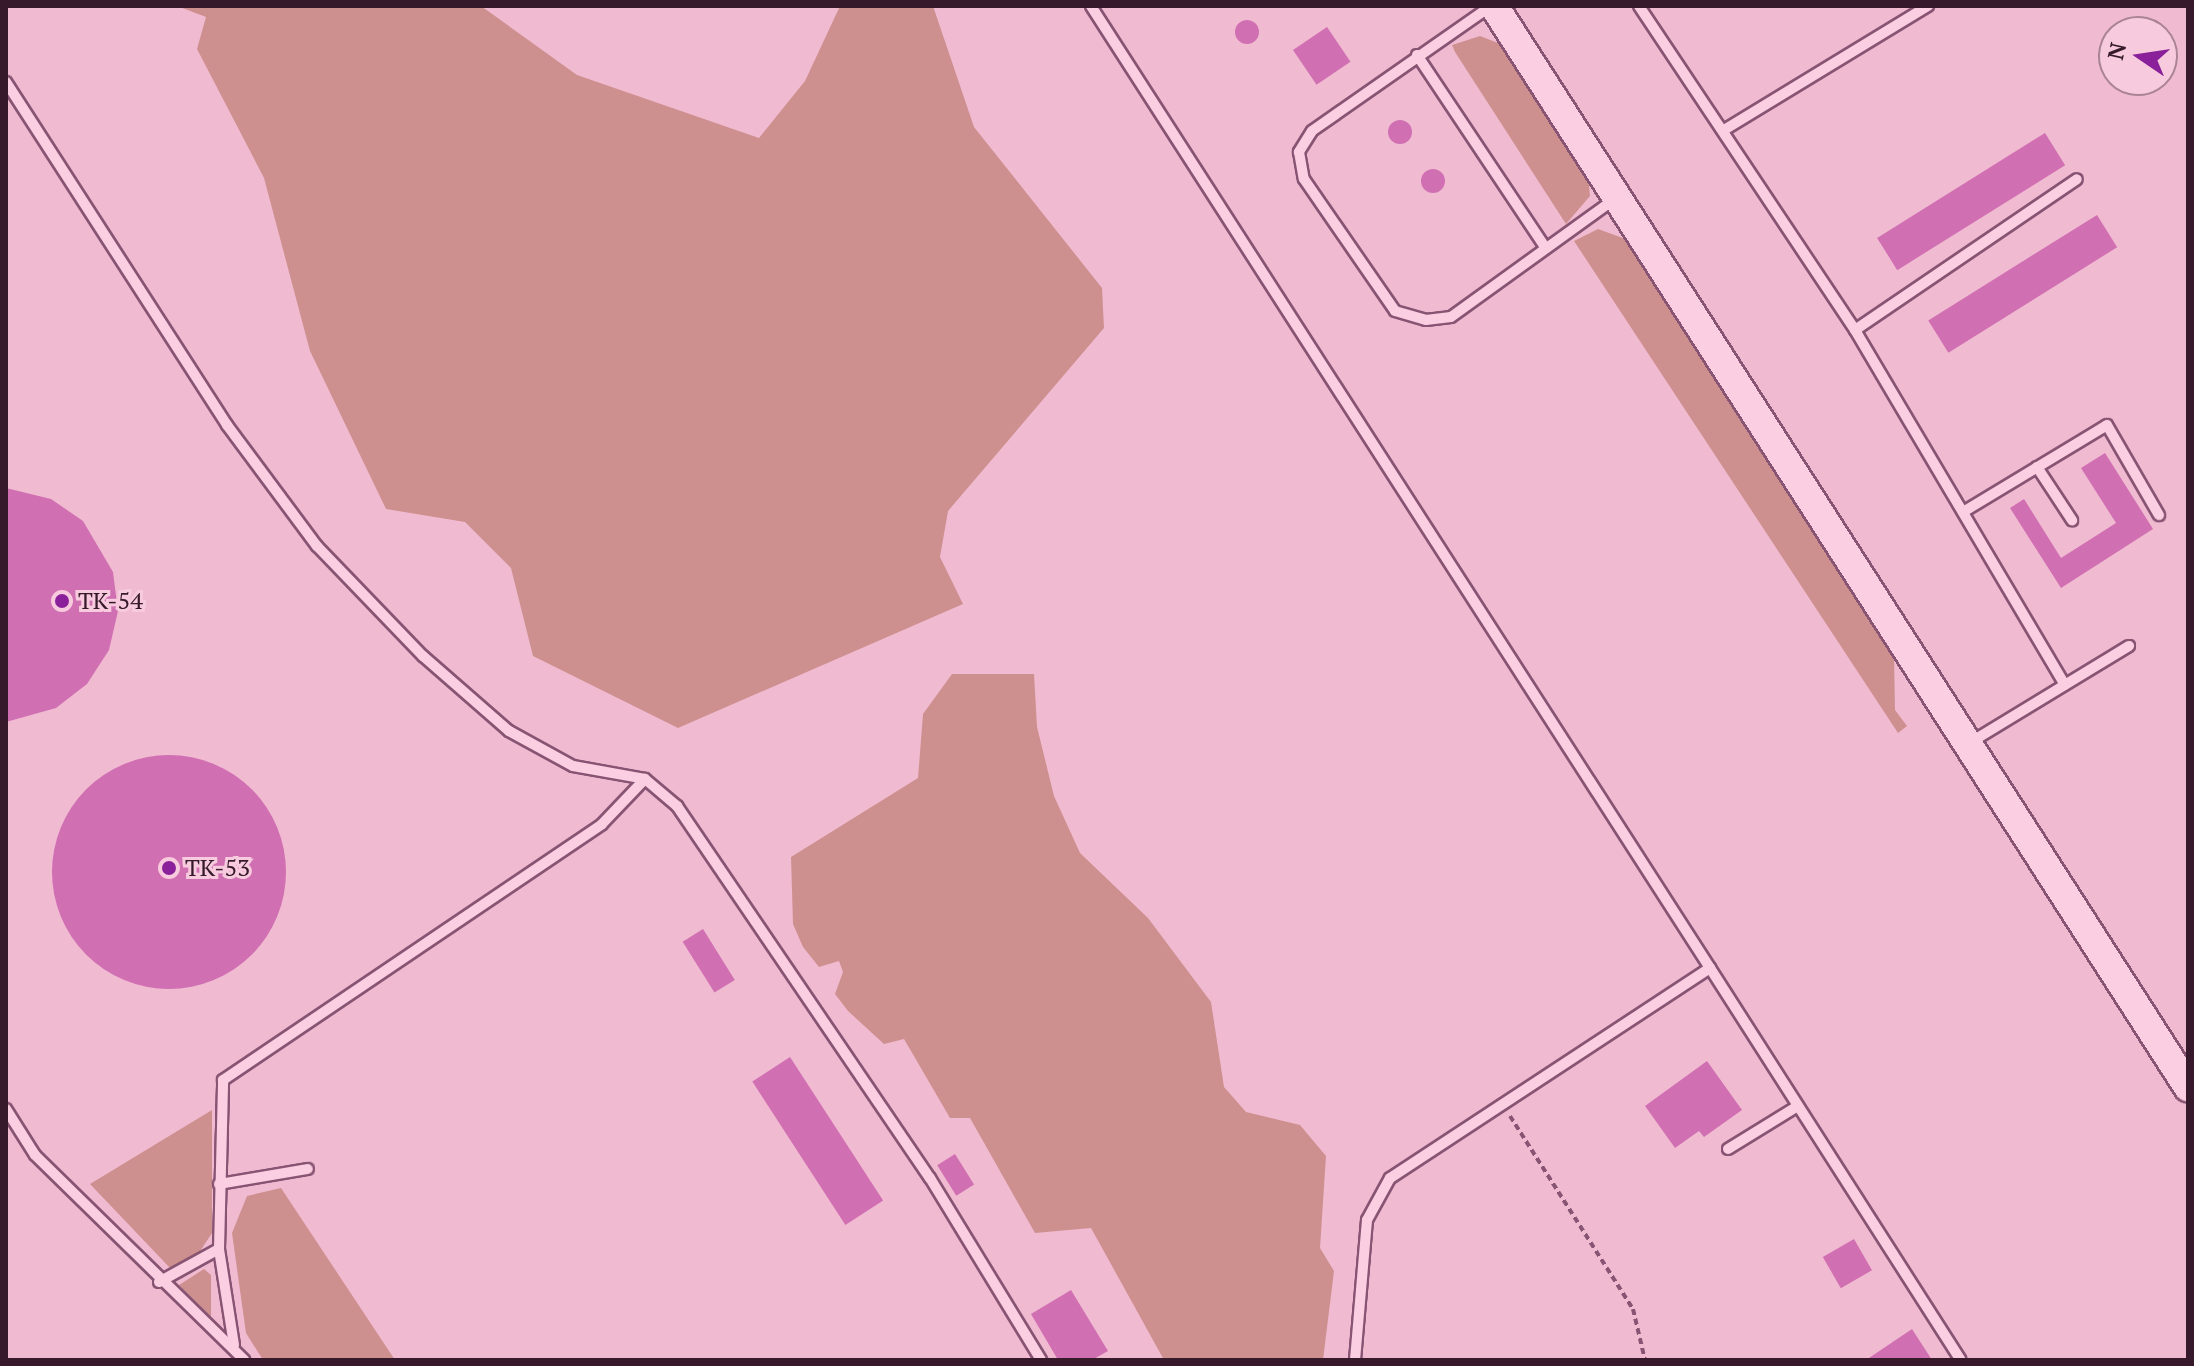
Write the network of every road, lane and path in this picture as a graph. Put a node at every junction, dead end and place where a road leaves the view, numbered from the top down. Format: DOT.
graph roads {
  1 [pos="1091,6"];
  2 [pos="1493,6"];
  3 [pos="1639,6"];
  4 [pos="1928,6"];
  5 [pos="1417,55"];
  6 [pos="6,82"];
  7 [pos="1724,130"];
  8 [pos="2077,179"];
  9 [pos="1613,200"];
  10 [pos="1545,247"];
  11 [pos="1855,330"];
  12 [pos="2037,467"];
  13 [pos="1963,512"];
  14 [pos="2159,515"];
  15 [pos="2072,520"];
  16 [pos="2129,646"];
  17 [pos="2065,685"];
  18 [pos="1969,743"];
  19 [pos="645,779"];
  20 [pos="1710,968"];
  21 [pos="2187,1086"];
  22 [pos="1503,1104"];
  23 [pos="1798,1106"];
  24 [pos="6,1109"];
  25 [pos="1728,1149"];
  26 [pos="308,1169"];
  27 [pos="219,1184"];
  28 [pos="219,1249"];
  29 [pos="159,1282"];
  30 [pos="234,1345"];
  31 [pos="244,1360"];
  32 [pos="1041,1360"];
  33 [pos="1355,1360"];
  34 [pos="1645,1360"];
  35 [pos="1961,1360"];
  1 -- 20 [label="lane"];
  2 -- 5 [label="lane"];
  2 -- 9 [label="street"];
  3 -- 7 [label="lane"];
  4 -- 7 [label="lane"];
  5 -- 10 [label="lane"];
  5 -- 10 [label="lane"];
  6 -- 19 [label="lane"];
  7 -- 11 [label="lane"];
  8 -- 11 [label="lane"];
  9 -- 10 [label="lane"];
  9 -- 18 [label="street"];
  11 -- 13 [label="lane"];
  12 -- 13 [label="lane"];
  12 -- 14 [label="lane"];
  12 -- 15 [label="lane"];
  13 -- 17 [label="lane"];
  16 -- 17 [label="lane"];
  17 -- 18 [label="lane"];
  18 -- 21 [label="street"];
  19 -- 27 [label="lane"];
  19 -- 32 [label="lane"];
  20 -- 22 [label="lane"];
  20 -- 23 [label="lane"];
  22 -- 33 [label="lane"];
  22 -- 34 [label="path"];
  23 -- 25 [label="lane"];
  23 -- 35 [label="lane"];
  24 -- 29 [label="lane"];
  26 -- 27 [label="lane"];
  27 -- 28 [label="lane"];
  28 -- 29 [label="lane"];
  28 -- 30 [label="lane"];
  29 -- 30 [label="lane"];
  30 -- 31 [label="lane"];
}
